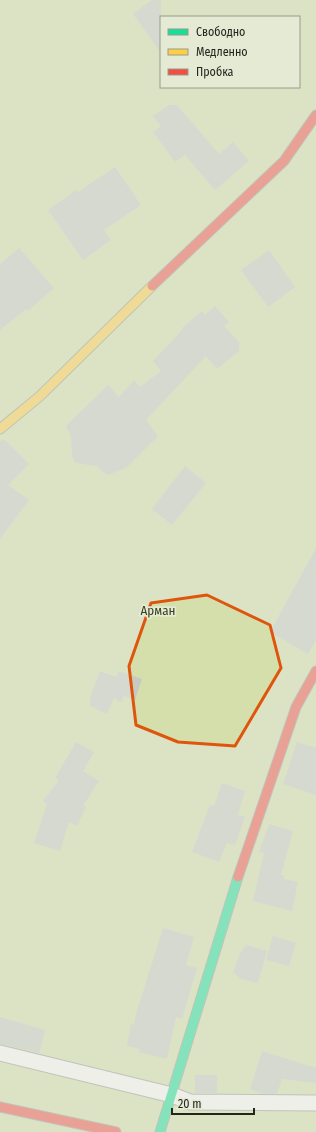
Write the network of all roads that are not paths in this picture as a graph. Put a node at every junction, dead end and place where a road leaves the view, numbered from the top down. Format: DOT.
graph roads {
  1 [pos="316,115"];
  2 [pos="0,429"];
  3 [pos="316,670"];
  4 [pos="0,1053"];
  5 [pos="172,1095"];
  6 [pos="316,1103"];
  7 [pos="0,1107"];
  8 [pos="116,1132"];
  9 [pos="160,1132"];
  1 -- 2 [label="street"];
  3 -- 5 [label="street"];
  4 -- 5 [label="lane"];
  5 -- 6 [label="lane"];
  5 -- 9 [label="street"];
  7 -- 8 [label="street"];
}
